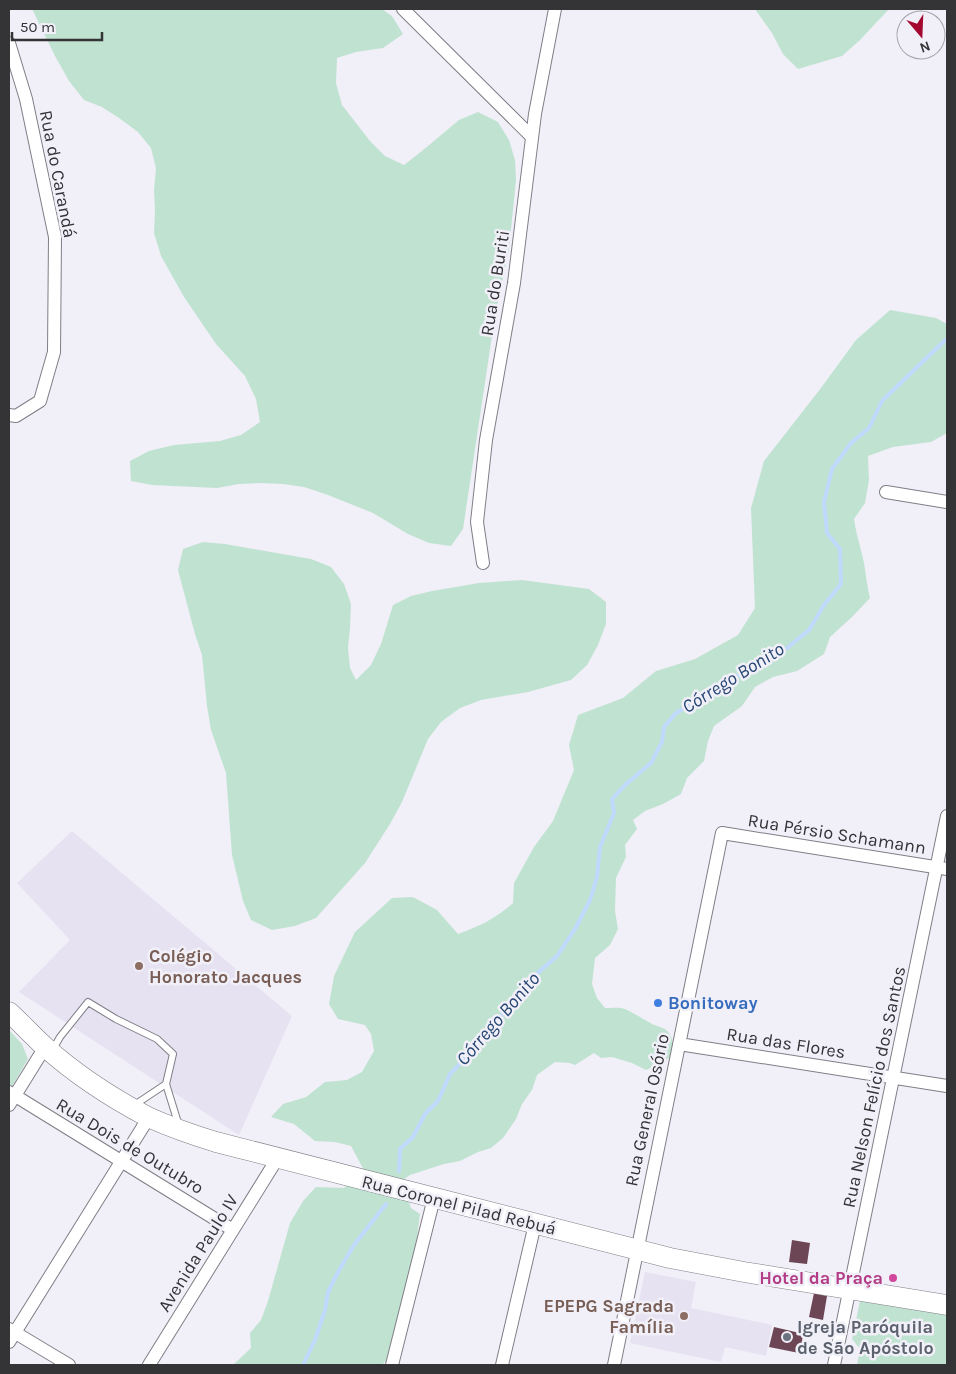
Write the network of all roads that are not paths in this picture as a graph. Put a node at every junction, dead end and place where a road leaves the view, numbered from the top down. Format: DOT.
graph roads {
  1 [pos="403,9"];
  2 [pos="554,9"];
  3 [pos="9,44"];
  4 [pos="532,137"];
  5 [pos="9,415"];
  6 [pos="886,492"];
  7 [pos="947,502"];
  8 [pos="482,564"];
  9 [pos="947,816"];
  10 [pos="722,833"];
  11 [pos="942,868"];
  12 [pos="9,1012"];
  13 [pos="679,1044"];
  14 [pos="48,1049"];
  15 [pos="893,1078"];
  16 [pos="166,1084"];
  17 [pos="947,1086"];
  18 [pos="11,1098"];
  19 [pos="140,1112"];
  20 [pos="180,1130"];
  21 [pos="277,1159"];
  22 [pos="121,1161"];
  23 [pos="434,1198"];
  24 [pos="535,1224"];
  25 [pos="233,1230"];
  26 [pos="637,1250"];
  27 [pos="850,1290"];
  28 [pos="947,1305"];
  29 [pos="11,1334"];
  30 [pos="69,1365"];
  31 [pos="149,1365"];
  32 [pos="392,1365"];
  33 [pos="502,1365"];
  34 [pos="614,1365"];
  35 [pos="834,1365"];
  1 -- 4 [label="street"];
  2 -- 4 [label="street, Rua do Buriti"];
  3 -- 5 [label="street, Rua do Carandá"];
  4 -- 8 [label="street, Rua do Buriti"];
  6 -- 7 [label="street"];
  9 -- 11 [label="street, Rua Nelson Felício dos Santos"];
  10 -- 11 [label="street, Rua Pérsio Schamann"];
  10 -- 13 [label="street, Rua General Osório"];
  11 -- 15 [label="street, Rua Nelson Felício dos Santos"];
  12 -- 14 [label="main road, Rua Coronel Pilad Rebuá"];
  13 -- 15 [label="street, Rua das Flores"];
  13 -- 26 [label="street, Rua General Osório"];
  14 -- 16 [label="lane"];
  14 -- 18 [label="street"];
  14 -- 19 [label="main road, Rua Coronel Pilad Rebuá"];
  15 -- 17 [label="street, Rua das Flores"];
  15 -- 27 [label="street, Rua Nelson Felício dos Santos"];
  16 -- 19 [label="lane"];
  16 -- 20 [label="lane"];
  18 -- 22 [label="street, Rua Dois de Outubro"];
  19 -- 20 [label="main road, Rua Coronel Pilad Rebuá"];
  19 -- 22 [label="street"];
  20 -- 21 [label="main road, Rua Coronel Pilad Rebuá"];
  21 -- 23 [label="main road, Rua Coronel Pilad Rebuá"];
  21 -- 25 [label="street, Avenida Paulo IV"];
  22 -- 25 [label="street, Rua Dois de Outubro"];
  22 -- 29 [label="street"];
  23 -- 24 [label="main road, Rua Coronel Pilad Rebuá"];
  23 -- 32 [label="street"];
  24 -- 26 [label="main road, Rua Coronel Pilad Rebuá"];
  24 -- 33 [label="street"];
  25 -- 31 [label="street, Avenida Paulo IV"];
  26 -- 27 [label="main road, Rua Coronel Pilad Rebuá"];
  26 -- 34 [label="street, Rua General Osório"];
  27 -- 28 [label="main road, Rua Coronel Pilad Rebuá"];
  27 -- 35 [label="street, Rua Nelson Felício dos Santos"];
  29 -- 30 [label="street"];
}
